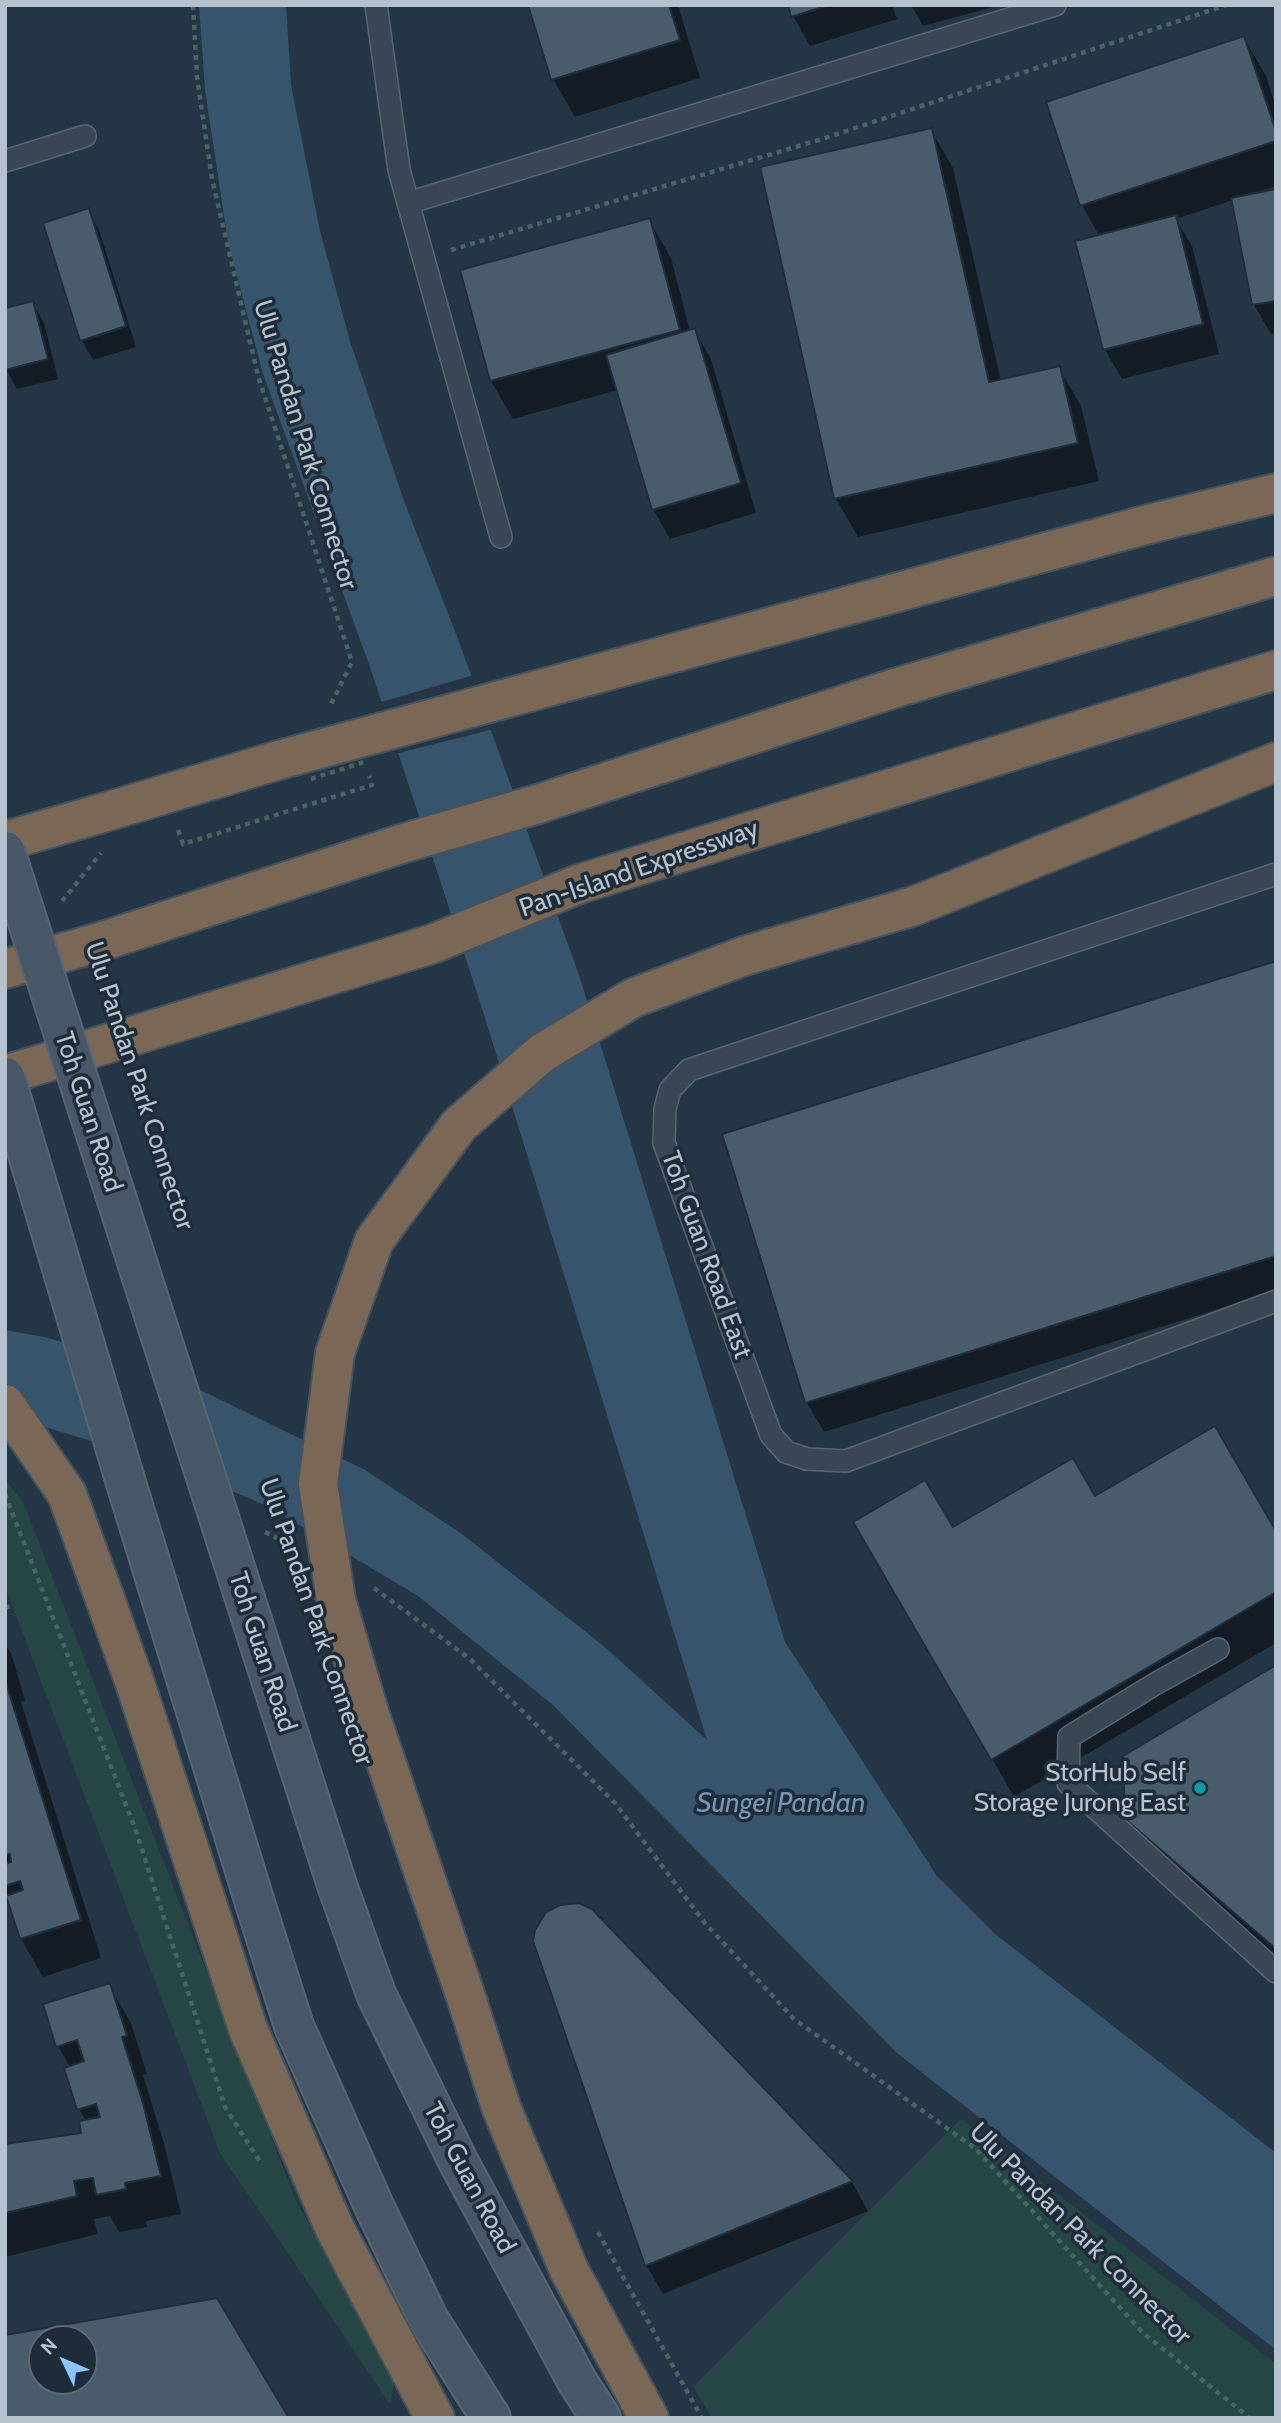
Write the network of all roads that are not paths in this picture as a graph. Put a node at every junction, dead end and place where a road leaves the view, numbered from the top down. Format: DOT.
graph roads {
  1 [pos="376,5"];
  2 [pos="1055,5"];
  3 [pos="85,136"];
  4 [pos="5,161"];
  5 [pos="408,203"];
  6 [pos="1276,493"];
  7 [pos="501,537"];
  8 [pos="1276,576"];
  9 [pos="1276,670"];
  10 [pos="1276,762"];
  11 [pos="5,841"];
  12 [pos="5,851"];
  13 [pos="1276,874"];
  14 [pos="5,969"];
  15 [pos="5,1076"];
  16 [pos="1276,1301"];
  17 [pos="5,1404"];
  18 [pos="1218,1649"];
  19 [pos="1276,1972"];
  20 [pos="435,2418"];
  21 [pos="491,2418"];
  22 [pos="601,2418"];
  23 [pos="649,2418"];
  1 -- 5 [label="lane"];
  2 -- 5 [label="lane"];
  3 -- 4 [label="lane"];
  5 -- 7 [label="lane"];
  6 -- 11 [label="highway, bridge"];
  8 -- 14 [label="highway"];
  9 -- 15 [label="highway, Pan-Island Expressway"];
  10 -- 23 [label="highway, bridge"];
  12 -- 22 [label="main road, Toh Guan Road, bridge"];
  13 -- 16 [label="lane, Toh Guan Road East"];
  15 -- 21 [label="main road, bridge"];
  17 -- 20 [label="highway, bridge"];
  18 -- 19 [label="lane"];
}
